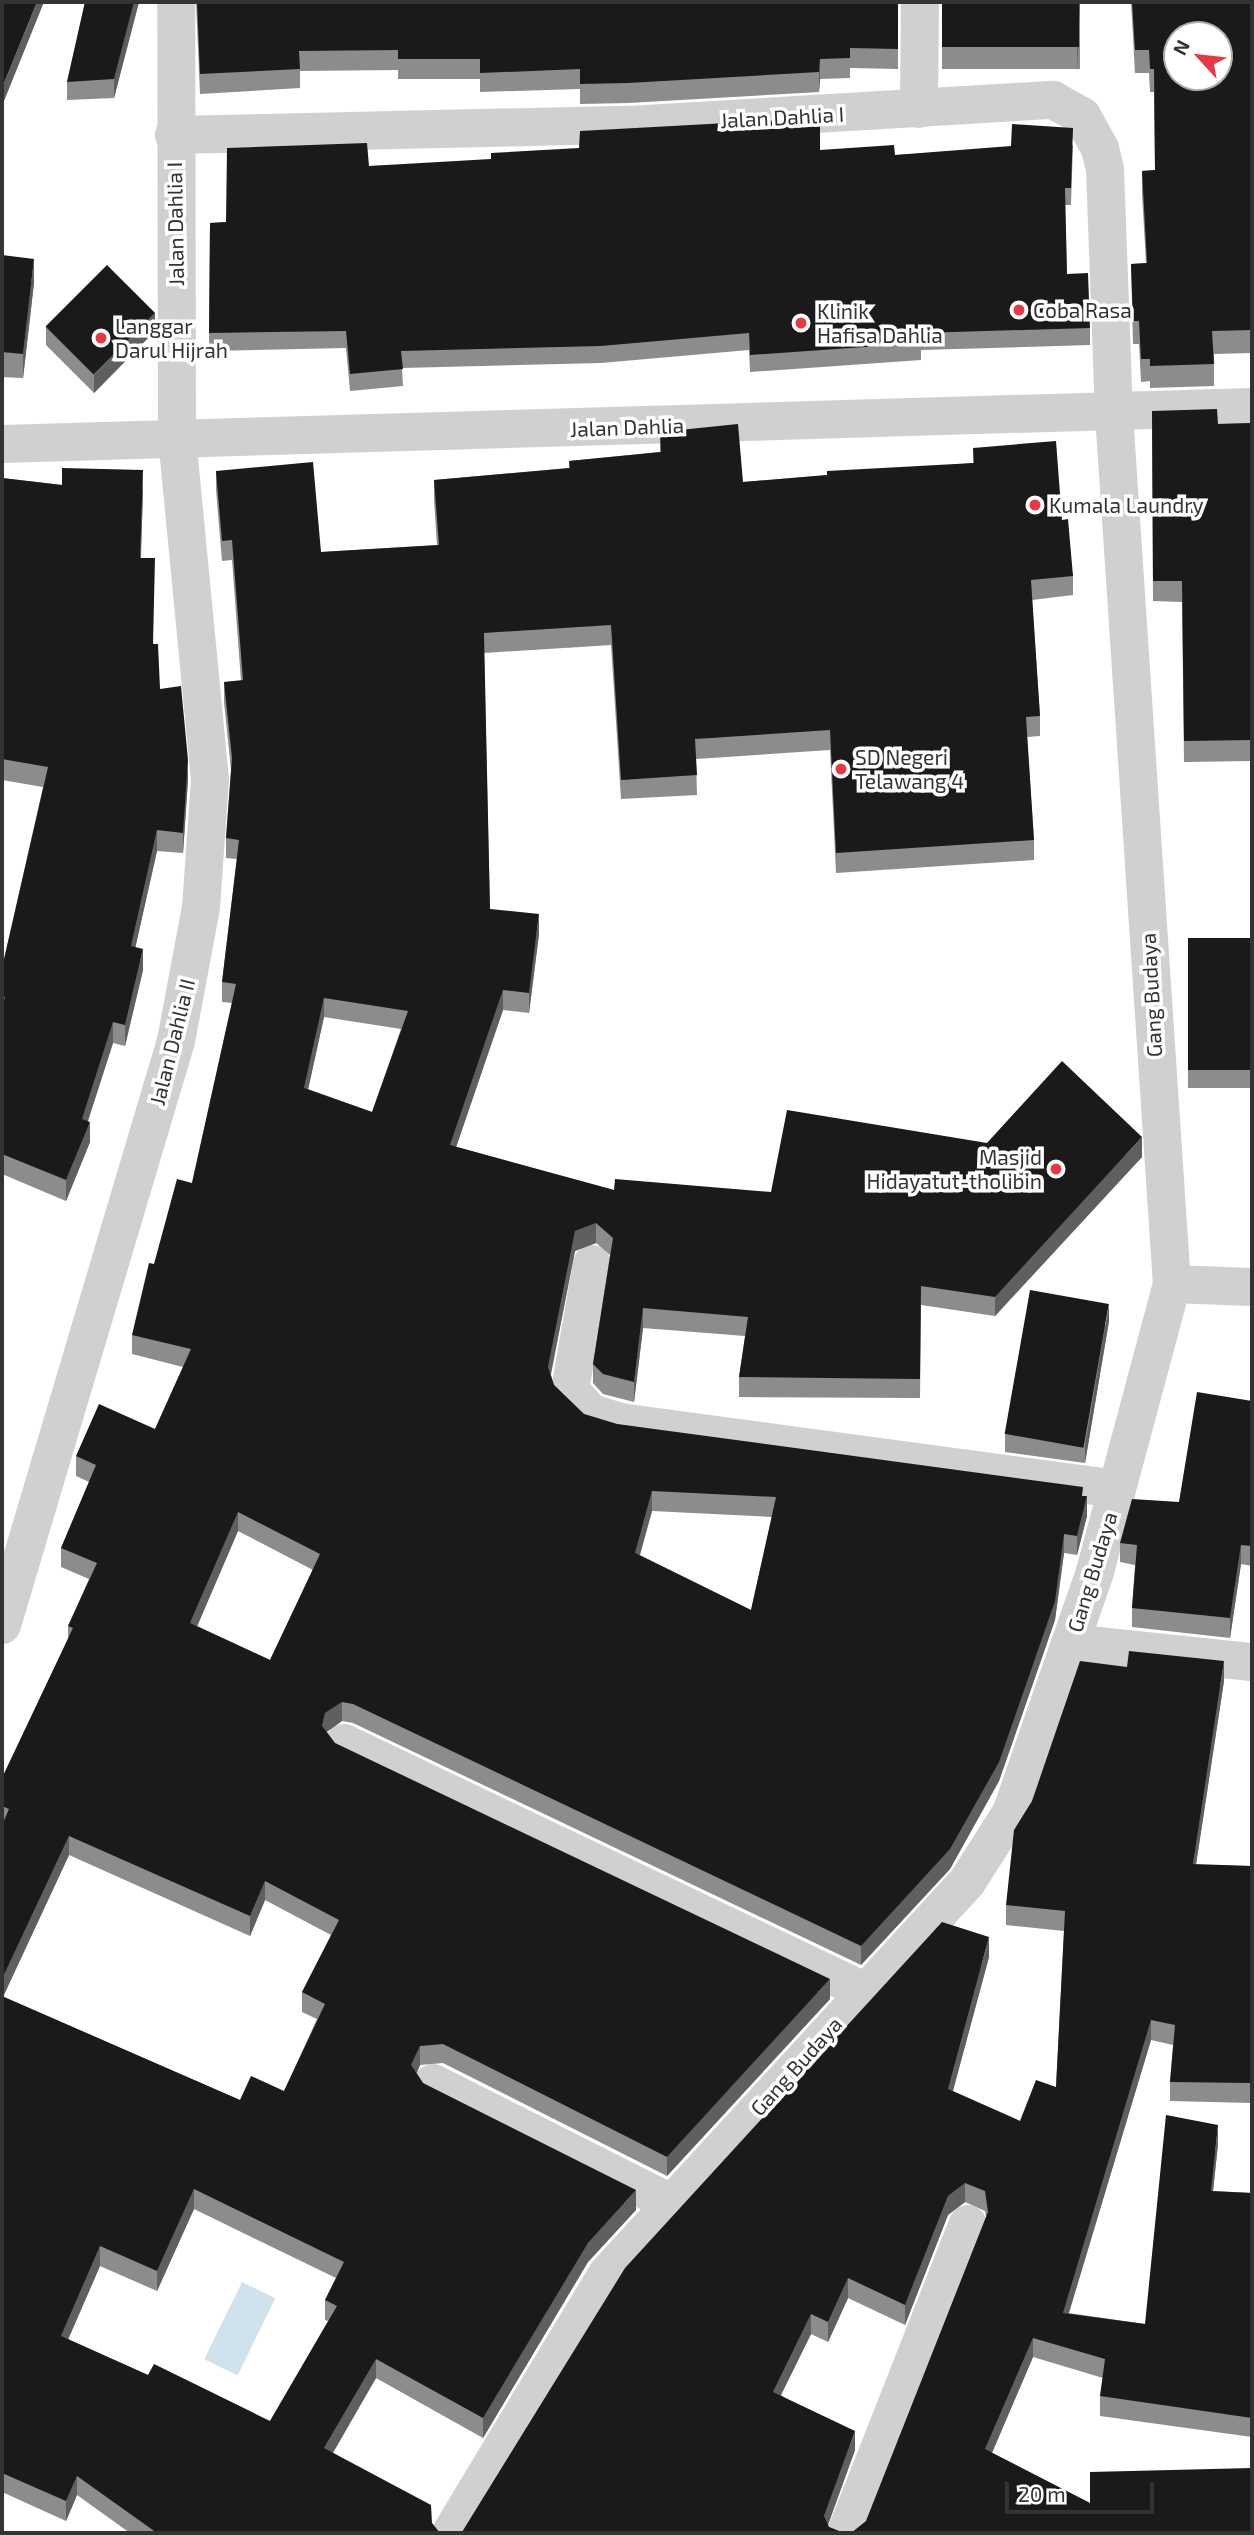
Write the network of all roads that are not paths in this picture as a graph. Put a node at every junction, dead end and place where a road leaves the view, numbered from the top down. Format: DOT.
graph roads {
  1 [pos="176,2"];
  2 [pos="920,2"];
  3 [pos="919,109"];
  4 [pos="174,135"];
  5 [pos="1252,407"];
  6 [pos="1114,414"];
  7 [pos="177,439"];
  8 [pos="2,444"];
  9 [pos="592,1264"];
  10 [pos="1172,1284"];
  11 [pos="1252,1287"];
  12 [pos="1117,1489"];
  13 [pos="2,1625"];
  14 [pos="1070,1643"];
  15 [pos="1252,1662"];
  16 [pos="344,1743"];
  17 [pos="863,1991"];
  18 [pos="433,2083"];
  19 [pos="673,2204"];
  20 [pos="968,2224"];
  21 [pos="452,2533"];
  22 [pos="846,2533"];
  1 -- 4 [label="street, Jalan Dahlia I"];
  2 -- 3 [label="street"];
  3 -- 4 [label="street, Jalan Dahlia I"];
  3 -- 6 [label="street, Jalan Dahlia I"];
  4 -- 7 [label="street, Jalan Dahlia I"];
  5 -- 6 [label="street, Jalan Dahlia"];
  6 -- 7 [label="street, Jalan Dahlia"];
  6 -- 10 [label="street, Gang Budaya"];
  7 -- 8 [label="street, Jalan Dahlia"];
  7 -- 13 [label="street, Jalan Dahlia II"];
  9 -- 12 [label="street"];
  10 -- 11 [label="street"];
  10 -- 12 [label="street, Gang Budaya"];
  12 -- 14 [label="street, Gang Budaya"];
  14 -- 15 [label="street"];
  14 -- 17 [label="street, Gang Budaya"];
  16 -- 17 [label="street"];
  17 -- 19 [label="street, Gang Budaya"];
  18 -- 19 [label="street"];
  19 -- 21 [label="street, Gang Budaya"];
  20 -- 22 [label="street"];
}
